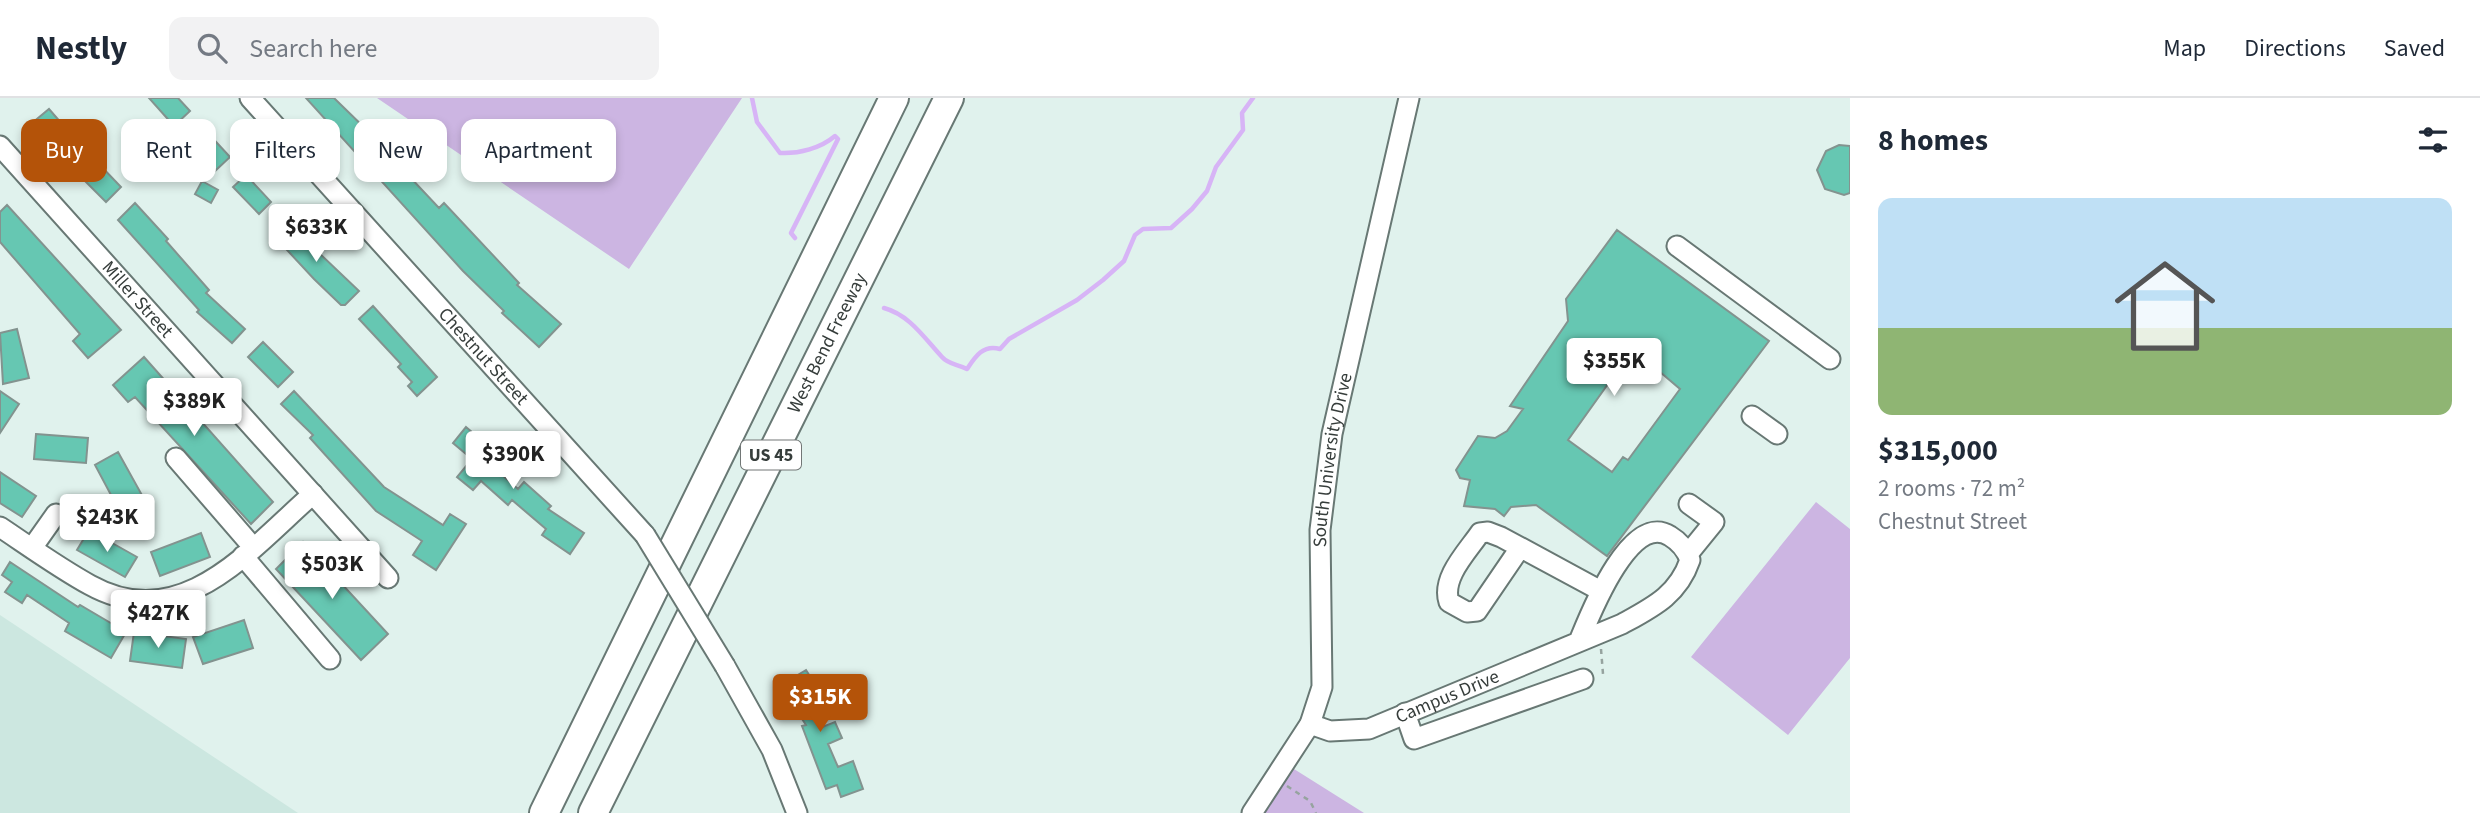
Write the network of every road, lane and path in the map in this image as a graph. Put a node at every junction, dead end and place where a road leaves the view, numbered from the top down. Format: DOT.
graph roads {
  1 [pos="250,98"];
  2 [pos="894,98"];
  3 [pos="949,98"];
  4 [pos="1409,98"];
  5 [pos="1,150"];
  6 [pos="1677,246"];
  7 [pos="1830,359"];
  8 [pos="1752,416"];
  9 [pos="1777,434"];
  10 [pos="176,458"];
  11 [pos="313,494"];
  12 [pos="1689,504"];
  13 [pos="56,514"];
  14 [pos="0,527"];
  15 [pos="32,548"];
  16 [pos="1520,548"];
  17 [pos="248,551"];
  18 [pos="1688,554"];
  19 [pos="388,578"];
  20 [pos="1601,591"];
  21 [pos="1580,639"];
  22 [pos="330,659"];
  23 [pos="1583,679"];
  24 [pos="1426,705"];
  25 [pos="1405,713"];
  26 [pos="1310,723"];
  27 [pos="1438,730"];
  28 [pos="1275,779"];
  29 [pos="544,813"];
  30 [pos="593,813"];
  31 [pos="797,813"];
  32 [pos="1252,813"];
  33 [pos="1316,813"];
  1 -- 31 [label="street, Chestnut Street, bridge"];
  2 -- 29 [label="highway, US 45"];
  3 -- 30 [label="highway, West Bend Freeway / US 45"];
  4 -- 26 [label="street, South University Drive"];
  5 -- 11 [label="street, Miller Street"];
  6 -- 7 [label="street"];
  8 -- 9 [label="street"];
  10 -- 17 [label="street"];
  11 -- 17 [label="street"];
  11 -- 19 [label="street, Miller Street"];
  12 -- 18 [label="street"];
  13 -- 15 [label="street"];
  14 -- 15 [label="street"];
  15 -- 17 [label="street"];
  16 -- 20 [label="street"];
  17 -- 22 [label="street"];
  18 -- 20 [label="street"];
  18 -- 21 [label="street, Campus Drive"];
  20 -- 21 [label="street"];
  21 -- 24 [label="street, Campus Drive"];
  23 -- 27 [label="street"];
  24 -- 25 [label="street, Campus Drive"];
  24 -- 27 [label="street"];
  25 -- 26 [label="street, Campus Drive"];
  25 -- 27 [label="street"];
  26 -- 28 [label="street, South University Drive"];
  28 -- 32 [label="street, South University Drive"];
  28 -- 33 [label="path"];
}
